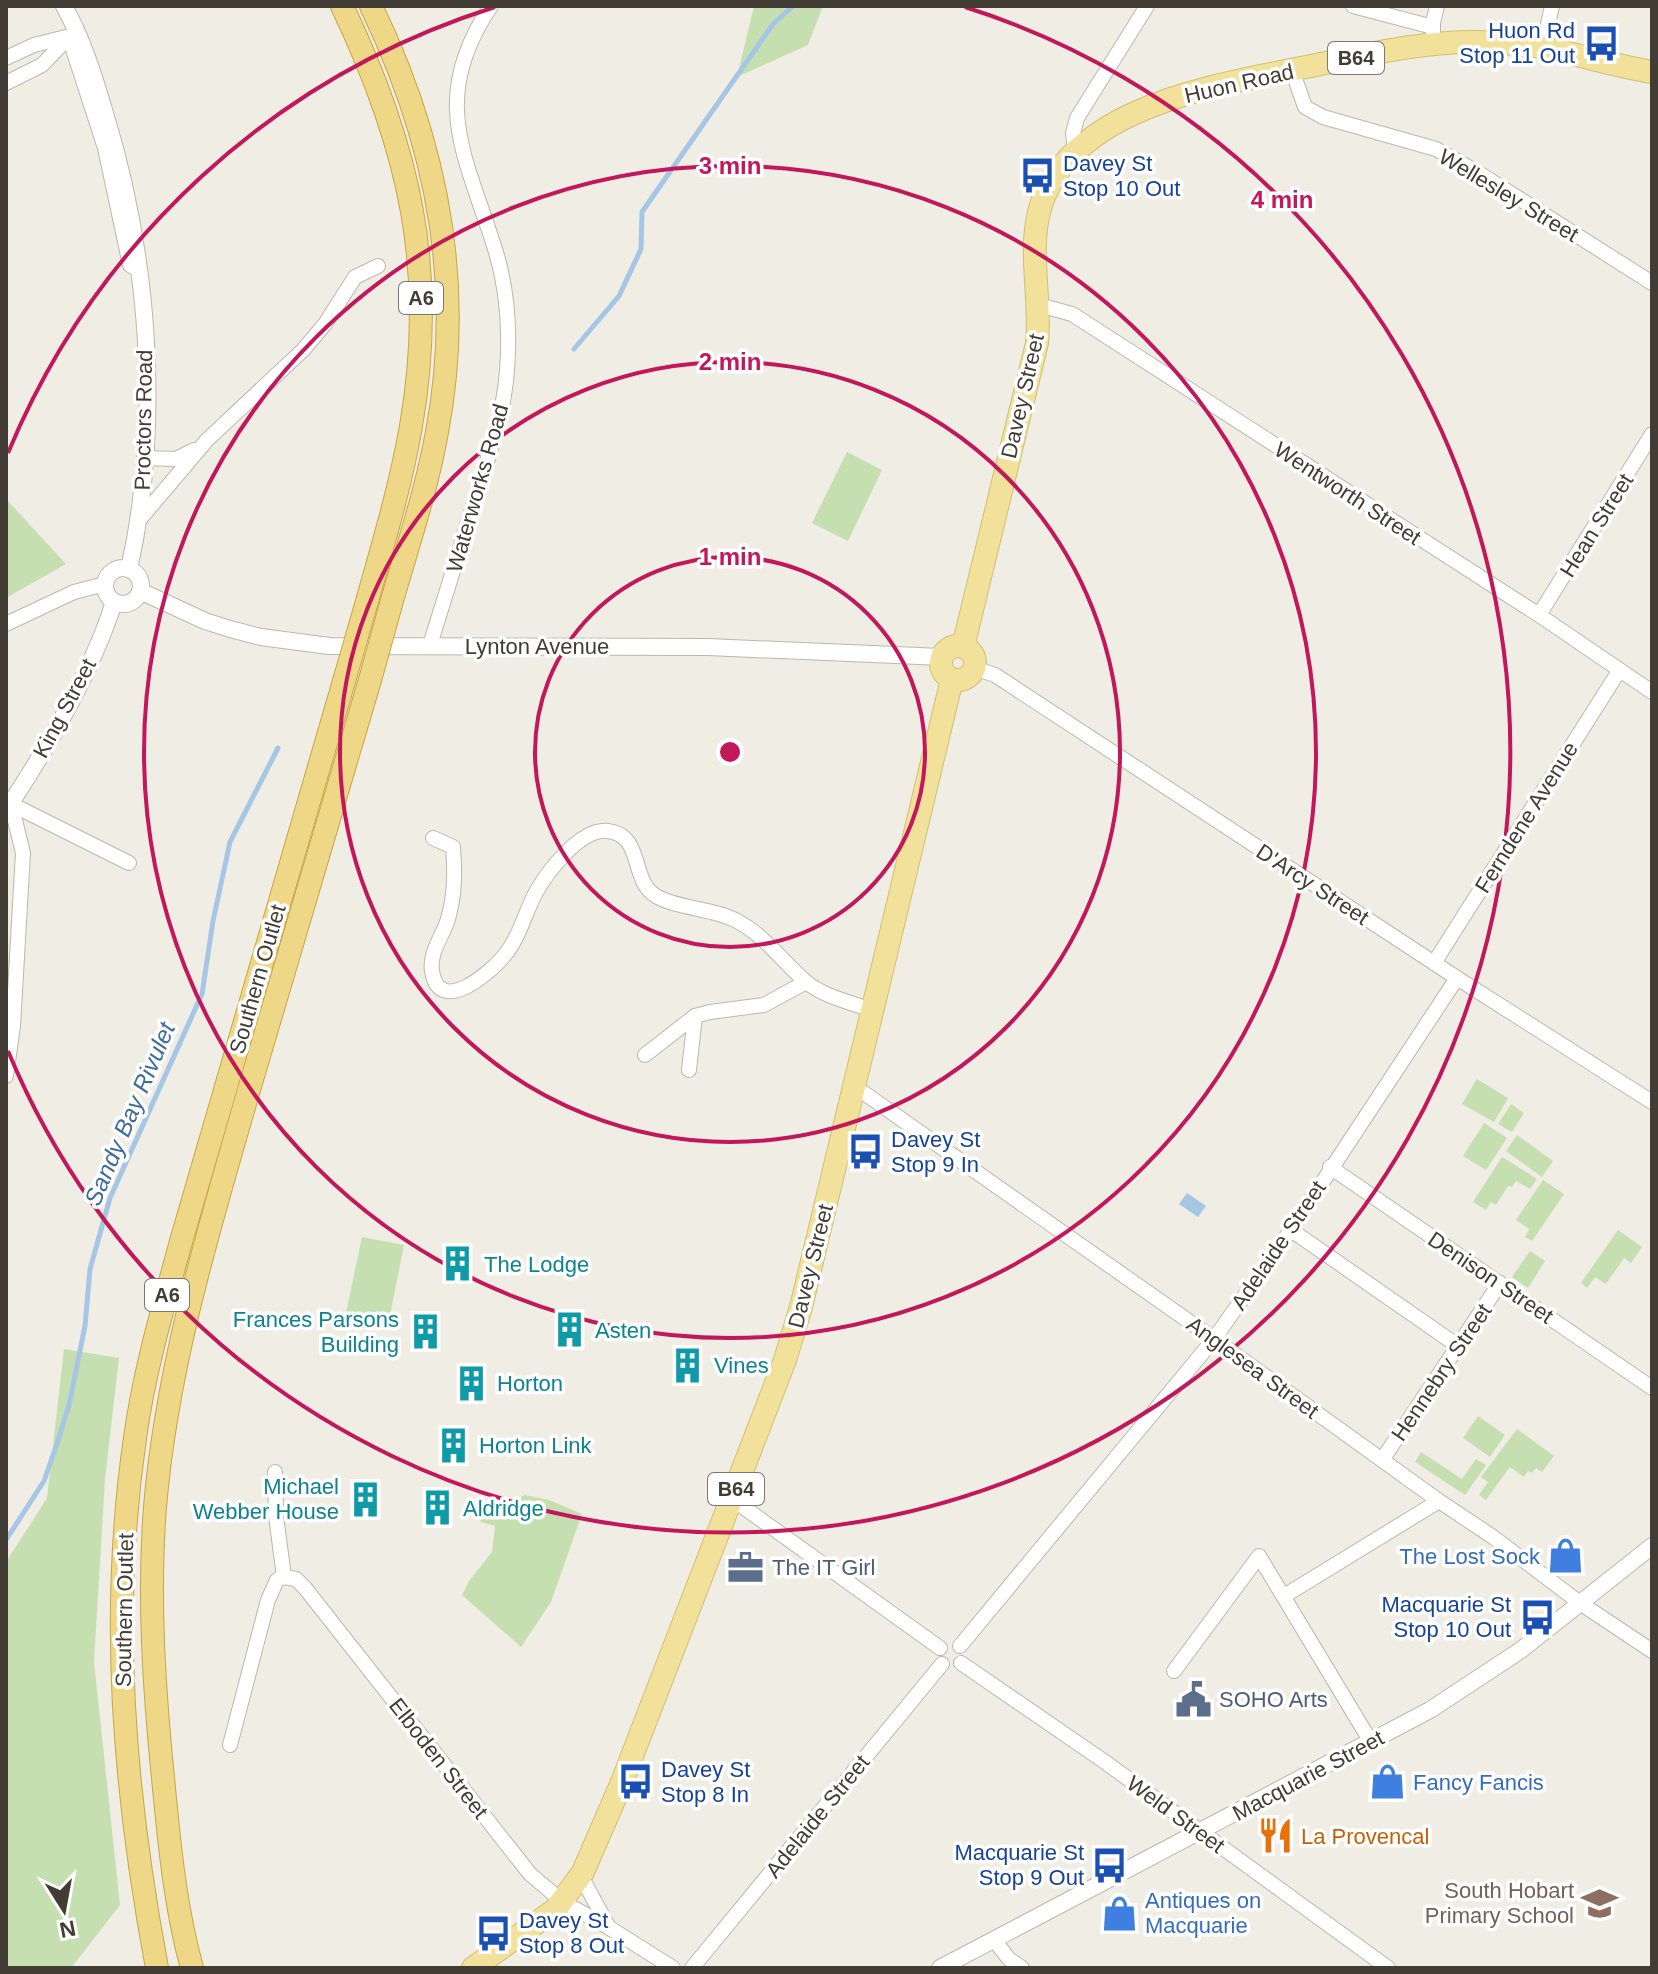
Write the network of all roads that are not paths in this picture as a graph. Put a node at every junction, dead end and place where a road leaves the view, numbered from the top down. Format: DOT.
graph roads {
  1 [pos="64,6"];
  2 [pos="342,6"];
  3 [pos="371,6"];
  4 [pos="491,6"];
  5 [pos="1147,6"];
  6 [pos="1353,6"];
  7 [pos="1437,6"];
  8 [pos="1552,6"];
  9 [pos="73,34"];
  10 [pos="1434,36"];
  11 [pos="1543,47"];
  12 [pos="6,58"];
  13 [pos="1292,70"];
  14 [pos="1652,72"];
  15 [pos="6,83"];
  16 [pos="1075,152"];
  17 [pos="378,266"];
  18 [pos="1652,283"];
  19 [pos="1039,305"];
  20 [pos="1652,434"];
  21 [pos="207,440"];
  22 [pos="144,458"];
  23 [pos="140,519"];
  24 [pos="129,569"];
  25 [pos="105,584"];
  26 [pos="140,591"];
  27 [pos="114,602"];
  28 [pos="1539,615"];
  29 [pos="6,624"];
  30 [pos="430,645"];
  31 [pos="963,647"];
  32 [pos="942,657"];
  33 [pos="974,668"];
  34 [pos="1619,671"];
  35 [pos="952,679"];
  36 [pos="1652,692"];
  37 [pos="8,807"];
  38 [pos="433,838"];
  39 [pos="129,863"];
  40 [pos="1434,963"];
  41 [pos="1457,978"];
  42 [pos="806,982"];
  43 [pos="871,1010"];
  44 [pos="695,1016"];
  45 [pos="645,1055"];
  46 [pos="689,1070"];
  47 [pos="6,1076"];
  48 [pos="851,1090"];
  49 [pos="1652,1102"];
  50 [pos="1330,1167"];
  51 [pos="1291,1230"];
  52 [pos="1500,1283"];
  53 [pos="1214,1339"];
  54 [pos="1458,1346"];
  55 [pos="1652,1388"];
  56 [pos="1382,1460"];
  57 [pos="275,1472"];
  58 [pos="732,1499"];
  59 [pos="1439,1501"];
  60 [pos="1652,1546"];
  61 [pos="284,1577"];
  62 [pos="1284,1596"];
  63 [pos="1580,1603"];
  64 [pos="960,1646"];
  65 [pos="940,1648"];
  66 [pos="1652,1651"];
  67 [pos="961,1663"];
  68 [pos="942,1664"];
  69 [pos="1174,1671"];
  70 [pos="1371,1742"];
  71 [pos="230,1745"];
  72 [pos="1200,1832"];
  73 [pos="581,1876"];
  74 [pos="563,1902"];
  75 [pos="608,1927"];
  76 [pos="994,1940"];
  77 [pos="192,1964"];
  78 [pos="157,1968"];
  79 [pos="473,1968"];
  80 [pos="673,1968"];
  81 [pos="692,1968"];
  82 [pos="940,1968"];
  83 [pos="1022,1968"];
  84 [pos="1388,1968"];
  1 -- 9 [label="street, Proctors Road"];
  2 -- 78 [label="highway, Southern Outlet / A6, bridge"];
  3 -- 77 [label="highway, Southern Outlet / A6, bridge"];
  4 -- 30 [label="street, Waterworks Road"];
  5 -- 16 [label="street"];
  6 -- 10 [label="street"];
  7 -- 10 [label="street"];
  8 -- 11 [label="street"];
  9 -- 12 [label="street"];
  9 -- 15 [label="street"];
  9 -- 22 [label="street, Proctors Road"];
  10 -- 11 [label="main road, Huon Road / B64"];
  10 -- 13 [label="main road, Huon Road / B64"];
  11 -- 14 [label="main road, Huon Road / B64"];
  13 -- 16 [label="main road, Huon Road / B64"];
  13 -- 18 [label="street, Wellesley Street"];
  16 -- 19 [label="main road, Davey Street / B64"];
  17 -- 21 [label="street"];
  19 -- 28 [label="street, Wentworth Street"];
  19 -- 31 [label="main road, Davey Street / B64"];
  20 -- 28 [label="street, Hean Street"];
  21 -- 22 [label="street"];
  21 -- 23 [label="street"];
  22 -- 23 [label="street, Proctors Road"];
  23 -- 24 [label="street, Proctors Road"];
  24 -- 25 [label="street"];
  24 -- 26 [label="street"];
  25 -- 27 [label="street"];
  25 -- 29 [label="street"];
  26 -- 27 [label="street"];
  26 -- 30 [label="street, Lynton Avenue"];
  27 -- 37 [label="street, King Street"];
  28 -- 34 [label="street, Wentworth Street"];
  30 -- 32 [label="street, Lynton Avenue"];
  31 -- 32 [label="main road"];
  31 -- 33 [label="main road"];
  32 -- 35 [label="main road"];
  33 -- 35 [label="main road"];
  33 -- 40 [label="street, D'Arcy Street"];
  34 -- 36 [label="street, Wentworth Street"];
  34 -- 40 [label="street, Ferndene Avenue"];
  35 -- 43 [label="main road, Davey Street / B64"];
  37 -- 39 [label="street"];
  37 -- 47 [label="street"];
  38 -- 42 [label="street"];
  40 -- 41 [label="street, D'Arcy Street"];
  41 -- 49 [label="street, D'Arcy Street"];
  41 -- 50 [label="street, Adelaide Street"];
  42 -- 43 [label="street"];
  42 -- 44 [label="street"];
  43 -- 48 [label="main road, Davey Street / B64"];
  44 -- 45 [label="street"];
  44 -- 46 [label="street"];
  48 -- 53 [label="street, Anglesea Street"];
  48 -- 58 [label="main road, Davey Street / B64"];
  50 -- 51 [label="street, Adelaide Street"];
  50 -- 52 [label="street, Denison Street"];
  51 -- 53 [label="street, Adelaide Street"];
  51 -- 54 [label="street"];
  52 -- 54 [label="street, Hennebry Street"];
  52 -- 55 [label="street, Denison Street"];
  53 -- 56 [label="street, Anglesea Street"];
  53 -- 64 [label="street, Adelaide Street"];
  54 -- 56 [label="street, Hennebry Street"];
  56 -- 59 [label="street, Anglesea Street"];
  57 -- 61 [label="street"];
  58 -- 65 [label="street"];
  58 -- 73 [label="main road, Davey Street / B64"];
  59 -- 62 [label="street"];
  59 -- 63 [label="street, Anglesea Street"];
  60 -- 63 [label="street, Macquarie Street"];
  61 -- 71 [label="street"];
  61 -- 74 [label="street, Elboden Street"];
  62 -- 69 [label="street"];
  62 -- 70 [label="street"];
  63 -- 66 [label="street, Anglesea Street"];
  63 -- 70 [label="street, Macquarie Street"];
  64 -- 65 [label="street"];
  64 -- 67 [label="street"];
  65 -- 68 [label="street"];
  67 -- 68 [label="street"];
  67 -- 72 [label="street, Weld Street"];
  68 -- 81 [label="street, Adelaide Street"];
  70 -- 72 [label="street, Macquarie Street"];
  72 -- 76 [label="street, Macquarie Street"];
  72 -- 84 [label="street, Weld Street"];
  73 -- 74 [label="main road, Davey Street / B64"];
  73 -- 75 [label="street, Elboden Street"];
  74 -- 75 [label="street, Elboden Street"];
  74 -- 79 [label="main road, Davey Street / B64"];
  75 -- 80 [label="street, Elboden Street"];
  76 -- 82 [label="street, Macquarie Street"];
  76 -- 83 [label="street"];
}
